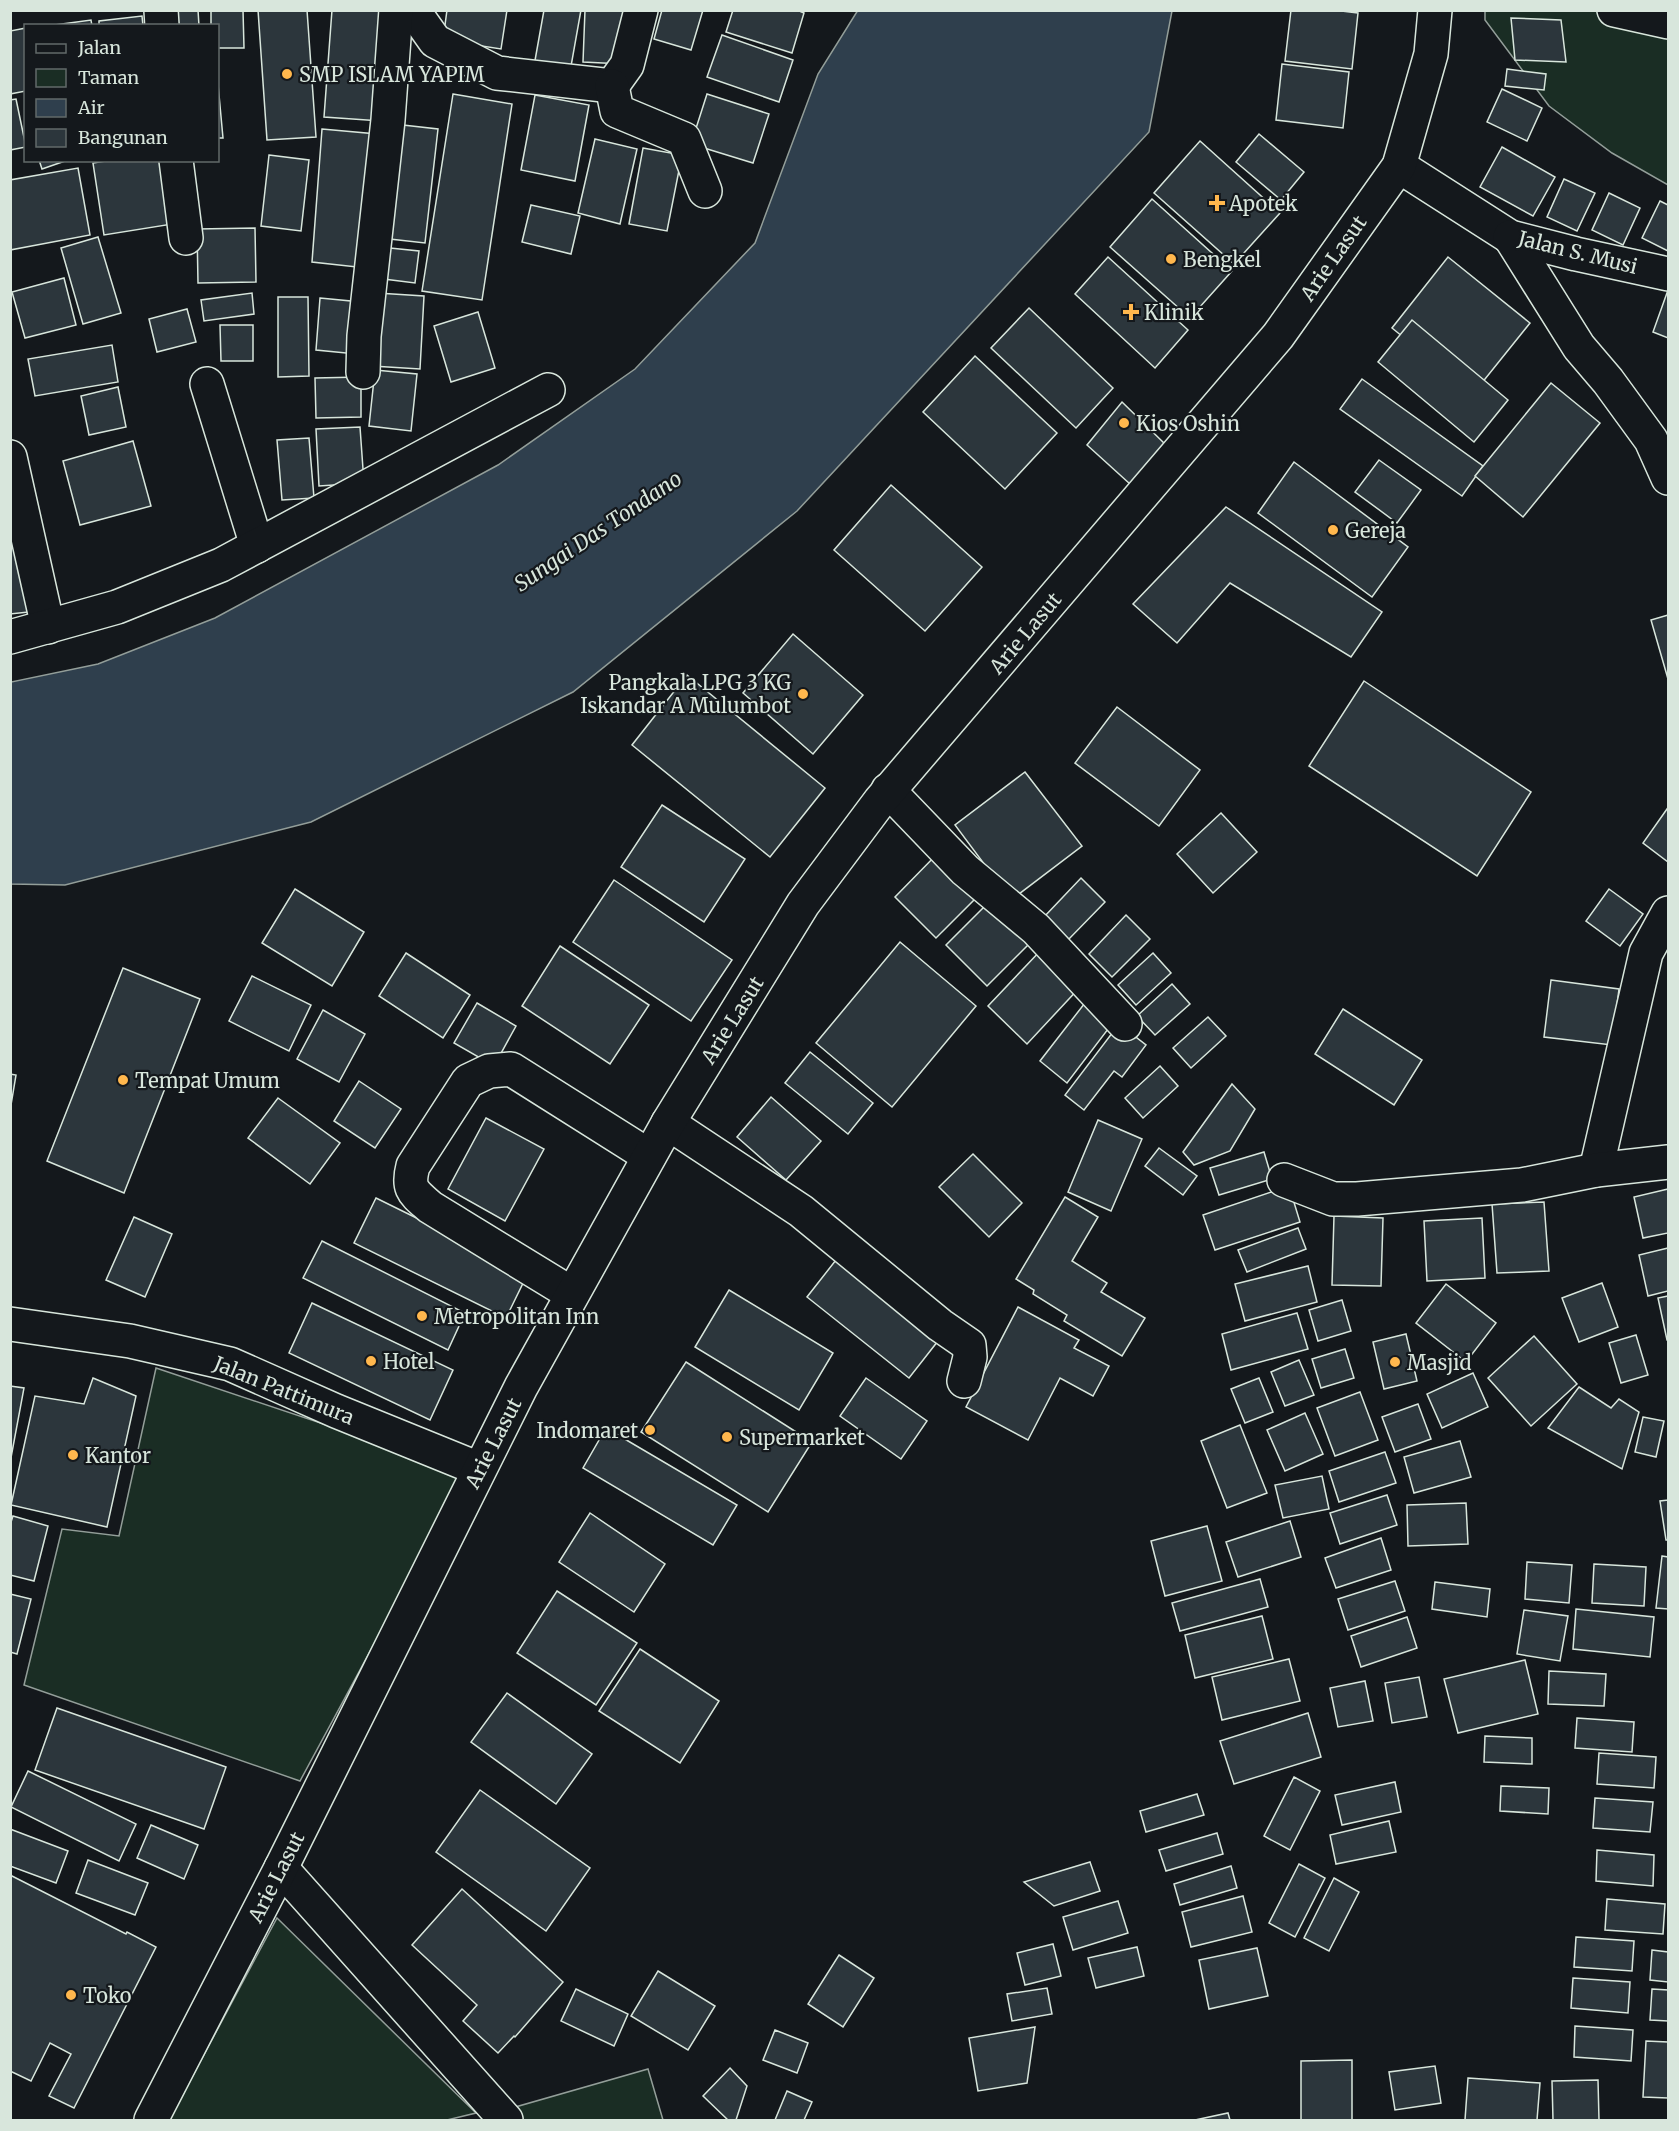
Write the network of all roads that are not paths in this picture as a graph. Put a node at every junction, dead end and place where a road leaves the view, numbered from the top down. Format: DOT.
graph roads {
  1 [pos="396,10"];
  2 [pos="413,10"];
  3 [pos="641,10"];
  4 [pos="1435,10"];
  5 [pos="1614,10"];
  6 [pos="1668,22"];
  7 [pos="612,86"];
  8 [pos="176,162"];
  9 [pos="1398,166"];
  10 [pos="705,191"];
  11 [pos="1510,237"];
  12 [pos="186,238"];
  13 [pos="1668,274"];
  14 [pos="363,372"];
  15 [pos="207,384"];
  16 [pos="548,390"];
  17 [pos="10,457"];
  18 [pos="1668,478"];
  19 [pos="256,546"];
  20 [pos="48,627"];
  21 [pos="10,637"];
  22 [pos="888,790"];
  23 [pos="1668,913"];
  24 [pos="1125,1024"];
  25 [pos="668,1123"];
  26 [pos="649,1156"];
  27 [pos="1668,1162"];
  28 [pos="1596,1170"];
  29 [pos="1284,1180"];
  30 [pos="572,1294"];
  31 [pos="10,1324"];
  32 [pos="964,1381"];
  33 [pos="479,1469"];
  34 [pos="281,1868"];
  35 [pos="152,2121"];
  36 [pos="506,2121"];
  1 -- 14 [label="street"];
  2 -- 7 [label="street"];
  3 -- 7 [label="street"];
  4 -- 9 [label="street, Arie Lasut"];
  5 -- 6 [label="street"];
  7 -- 10 [label="street"];
  8 -- 12 [label="street"];
  9 -- 11 [label="street, Jalan S. Musi"];
  9 -- 22 [label="street, Arie Lasut"];
  11 -- 13 [label="street, Jalan S. Musi"];
  11 -- 18 [label="street"];
  15 -- 19 [label="street"];
  16 -- 19 [label="street"];
  17 -- 20 [label="street"];
  19 -- 20 [label="street"];
  20 -- 21 [label="street"];
  22 -- 24 [label="street"];
  22 -- 25 [label="street, Arie Lasut"];
  23 -- 28 [label="street"];
  25 -- 26 [label="street, Arie Lasut"];
  25 -- 32 [label="street"];
  26 -- 30 [label="street, Arie Lasut"];
  26 -- 30 [label="street"];
  27 -- 28 [label="street"];
  28 -- 29 [label="street"];
  30 -- 33 [label="street, Arie Lasut"];
  31 -- 33 [label="street, Jalan Pattimura"];
  33 -- 34 [label="street, Arie Lasut"];
  34 -- 35 [label="street, Arie Lasut"];
  34 -- 36 [label="street"];
}
